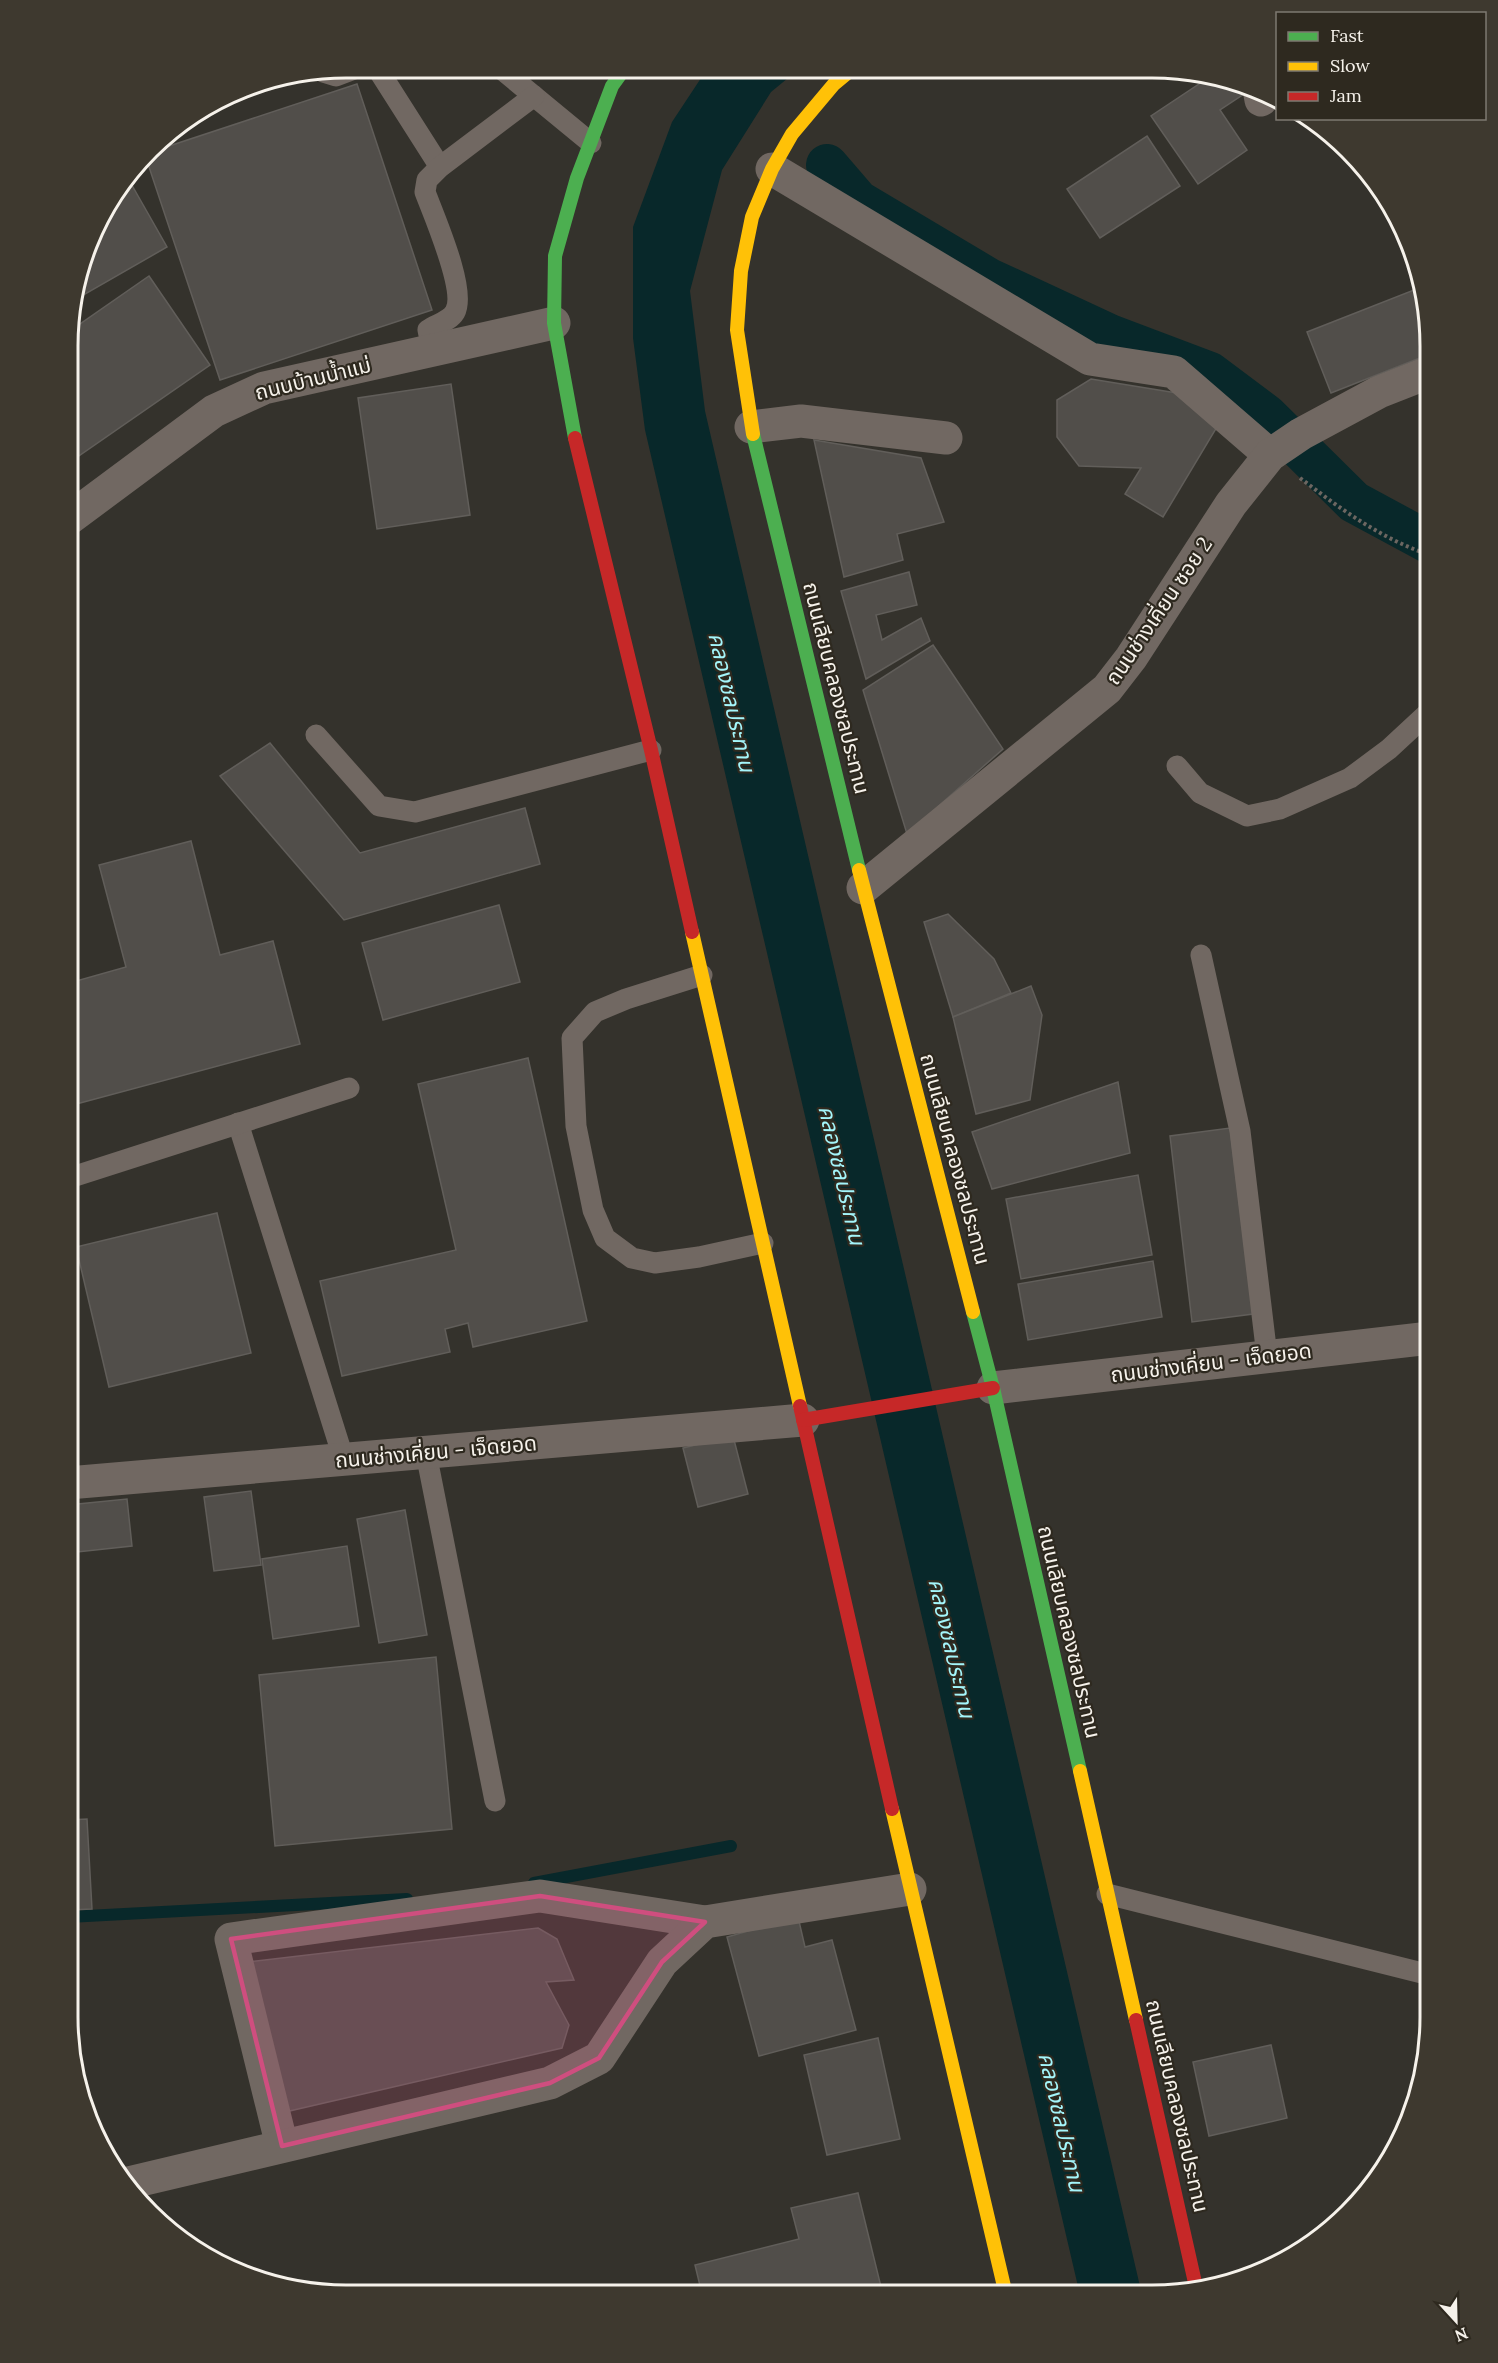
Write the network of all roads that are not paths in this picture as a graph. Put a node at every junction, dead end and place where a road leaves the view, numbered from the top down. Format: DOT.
graph roads {
  1 [pos="383,78"];
  2 [pos="513,78"];
  3 [pos="618,78"];
  4 [pos="841,78"];
  5 [pos="534,96"];
  6 [pos="591,143"];
  7 [pos="440,167"];
  8 [pos="772,169"];
  9 [pos="554,323"];
  10 [pos="432,350"];
  11 [pos="1420,376"];
  12 [pos="752,427"];
  13 [pos="946,438"];
  14 [pos="1270,455"];
  15 [pos="78,512"];
  16 [pos="1420,720"];
  17 [pos="316,735"];
  18 [pos="651,750"];
  19 [pos="1177,766"];
  20 [pos="863,888"];
  21 [pos="1201,955"];
  22 [pos="702,975"];
  23 [pos="349,1088"];
  24 [pos="238,1123"];
  25 [pos="78,1175"];
  26 [pos="763,1243"];
  27 [pos="1420,1339"];
  28 [pos="1267,1356"];
  29 [pos="993,1388"];
  30 [pos="803,1420"];
  31 [pos="426,1453"];
  32 [pos="344,1460"];
  33 [pos="78,1482"];
  34 [pos="495,1801"];
  35 [pos="910,1889"];
  36 [pos="1107,1894"];
  37 [pos="705,1922"];
  38 [pos="1420,1972"];
  39 [pos="282,2146"];
  40 [pos="134,2181"];
  41 [pos="1195,2282"];
  42 [pos="1004,2285"];
  1 -- 7 [label="lane"];
  2 -- 5 [label="lane"];
  3 -- 6 [label="main road"];
  4 -- 8 [label="main road, ถนนเลียบคลองชลประทาน"];
  5 -- 6 [label="lane"];
  5 -- 7 [label="lane"];
  6 -- 9 [label="main road"];
  7 -- 10 [label="lane"];
  8 -- 12 [label="main road, ถนนเลียบคลองชลประทาน"];
  8 -- 14 [label="street"];
  9 -- 10 [label="street, ถนนบ้านน้ำแม่"];
  9 -- 18 [label="main road"];
  10 -- 15 [label="street, ถนนบ้านน้ำแม่"];
  11 -- 14 [label="street, ถนนช่างเคี่ยน ซอย 2"];
  12 -- 13 [label="street"];
  12 -- 20 [label="main road, ถนนเลียบคลองชลประทาน"];
  14 -- 20 [label="street, ถนนช่างเคี่ยน ซอย 2"];
  16 -- 19 [label="lane"];
  17 -- 18 [label="lane"];
  18 -- 22 [label="main road"];
  20 -- 29 [label="main road, ถนนเลียบคลองชลประทาน"];
  21 -- 28 [label="lane"];
  22 -- 26 [label="main road"];
  22 -- 26 [label="lane"];
  23 -- 24 [label="lane"];
  24 -- 25 [label="lane"];
  24 -- 32 [label="lane"];
  26 -- 30 [label="main road"];
  27 -- 28 [label="street, ถนนช่างเคี่ยน - เจ็ดยอด"];
  28 -- 29 [label="street, ถนนช่างเคี่ยน - เจ็ดยอด"];
  29 -- 30 [label="main road"];
  29 -- 36 [label="main road, ถนนเลียบคลองชลประทาน"];
  30 -- 31 [label="street, ถนนช่างเคี่ยน - เจ็ดยอด"];
  30 -- 35 [label="main road"];
  31 -- 32 [label="street, ถนนช่างเคี่ยน - เจ็ดยอด"];
  31 -- 34 [label="lane"];
  32 -- 33 [label="street, ถนนช่างเคี่ยน - เจ็ดยอด"];
  35 -- 37 [label="street"];
  35 -- 42 [label="main road"];
  36 -- 38 [label="lane"];
  36 -- 41 [label="main road, ถนนเลียบคลองชลประทาน"];
  37 -- 39 [label="street"];
  37 -- 39 [label="street"];
  39 -- 40 [label="street"];
}
